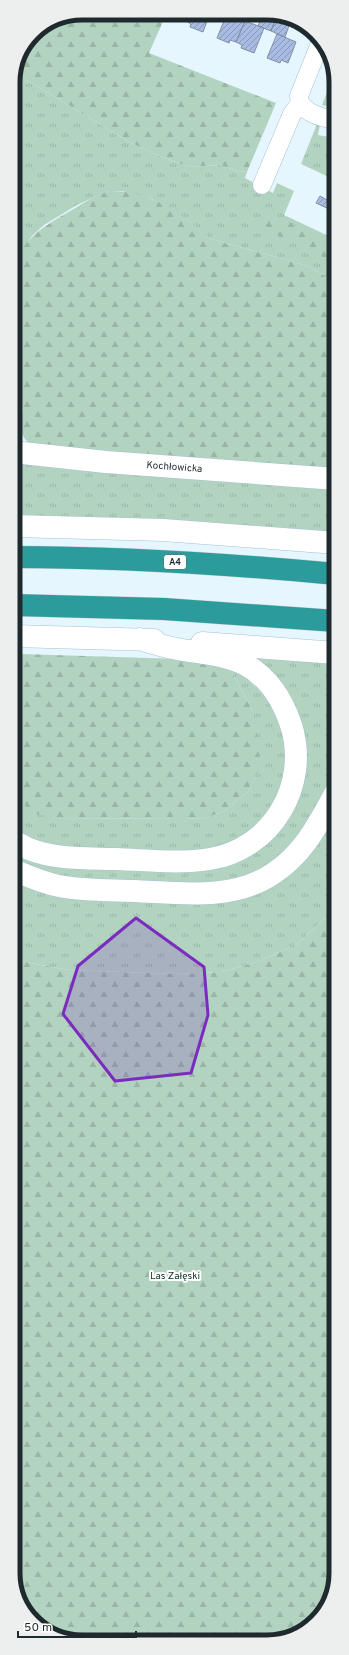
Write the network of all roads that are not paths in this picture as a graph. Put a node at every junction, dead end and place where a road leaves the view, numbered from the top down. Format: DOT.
graph roads {
  1 [pos="319,47"];
  2 [pos="300,103"];
  3 [pos="329,119"];
  4 [pos="262,185"];
  5 [pos="20,453"];
  6 [pos="329,478"];
  7 [pos="20,526"];
  8 [pos="329,542"];
  9 [pos="20,557"];
  10 [pos="329,573"];
  11 [pos="20,605"];
  12 [pos="329,621"];
  13 [pos="20,636"];
  14 [pos="139,639"];
  15 [pos="329,653"];
  16 [pos="329,804"];
  17 [pos="20,844"];
  18 [pos="20,873"];
  1 -- 2 [label="street"];
  2 -- 3 [label="street"];
  2 -- 4 [label="street"];
  5 -- 6 [label="main road, Kochłowicka"];
  7 -- 8 [label="main road"];
  9 -- 10 [label="highway, A4"];
  11 -- 12 [label="highway"];
  13 -- 14 [label="main road"];
  14 -- 15 [label="main road"];
  14 -- 17 [label="main road"];
  16 -- 18 [label="main road"];
}
